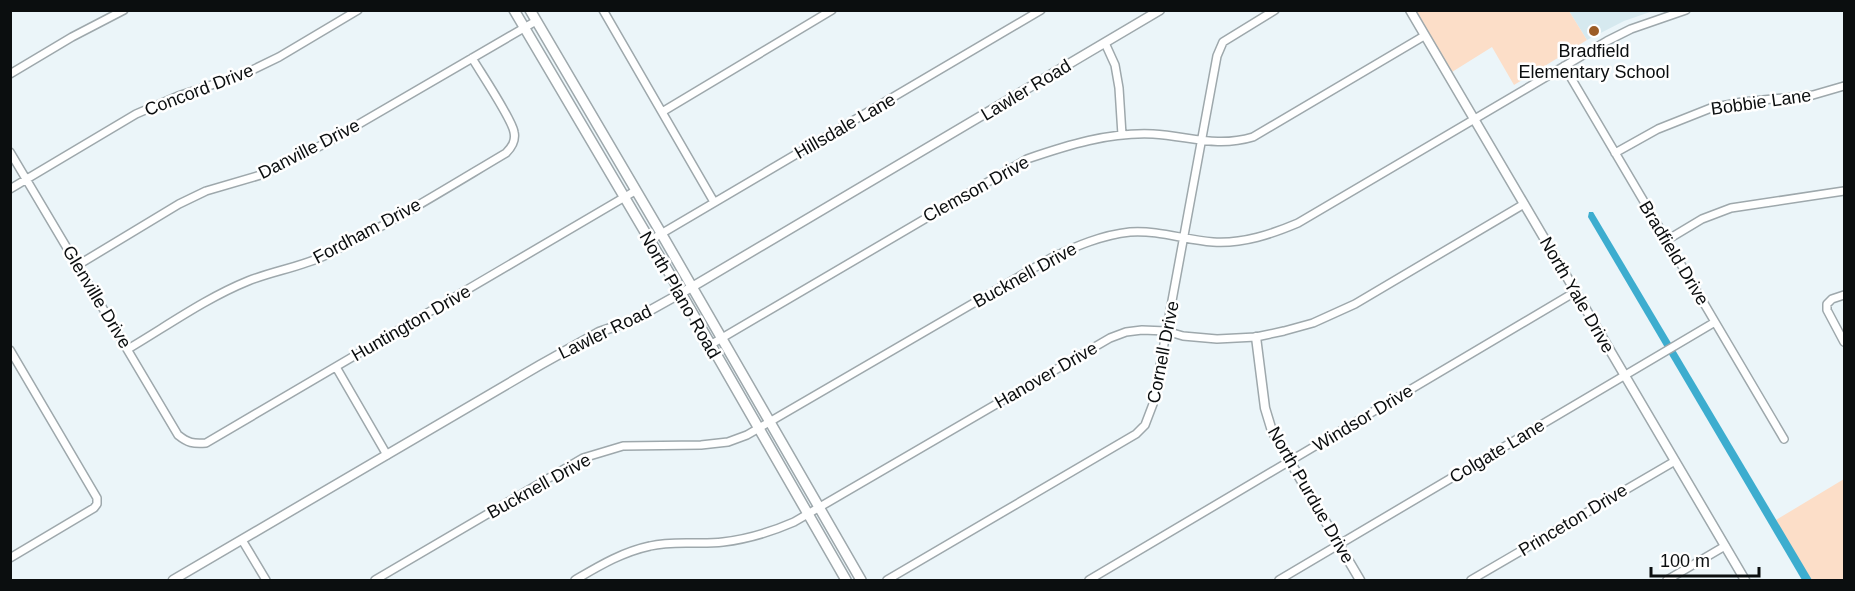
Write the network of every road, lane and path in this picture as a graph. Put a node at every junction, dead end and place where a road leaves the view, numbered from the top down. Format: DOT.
graph roads {
  1 [pos="124,10"];
  2 [pos="358,10"];
  3 [pos="514,10"];
  4 [pos="530,10"];
  5 [pos="603,10"];
  6 [pos="832,10"];
  7 [pos="1041,10"];
  8 [pos="1160,10"];
  9 [pos="1275,10"];
  10 [pos="1410,10"];
  11 [pos="1686,10"];
  12 [pos="536,21"];
  13 [pos="524,28"];
  14 [pos="1424,36"];
  15 [pos="1105,43"];
  16 [pos="472,58"];
  17 [pos="1564,66"];
  18 [pos="10,74"];
  19 [pos="1845,86"];
  20 [pos="662,112"];
  21 [pos="1474,120"];
  22 [pos="1122,135"];
  23 [pos="1201,140"];
  24 [pos="10,152"];
  25 [pos="1615,153"];
  26 [pos="27,179"];
  27 [pos="10,189"];
  28 [pos="635,191"];
  29 [pos="1845,191"];
  30 [pos="623,198"];
  31 [pos="714,202"];
  32 [pos="1524,204"];
  33 [pos="662,233"];
  34 [pos="1185,237"];
  35 [pos="1667,240"];
  36 [pos="649,241"];
  37 [pos="78,265"];
  38 [pos="692,287"];
  39 [pos="1575,292"];
  40 [pos="681,293"];
  41 [pos="1845,295"];
  42 [pos="1715,322"];
  43 [pos="1166,332"];
  44 [pos="1256,336"];
  45 [pos="722,338"];
  46 [pos="1845,342"];
  47 [pos="710,345"];
  48 [pos="128,349"];
  49 [pos="10,350"];
  50 [pos="336,367"];
  51 [pos="1625,376"];
  52 [pos="770,422"];
  53 [pos="758,429"];
  54 [pos="184,439"];
  55 [pos="1784,439"];
  56 [pos="387,455"];
  57 [pos="1289,461"];
  58 [pos="1675,461"];
  59 [pos="819,507"];
  60 [pos="807,514"];
  61 [pos="242,540"];
  62 [pos="1339,545"];
  63 [pos="1725,546"];
  64 [pos="10,558"];
  65 [pos="173,580"];
  66 [pos="266,580"];
  67 [pos="375,580"];
  68 [pos="575,580"];
  69 [pos="846,580"];
  70 [pos="861,580"];
  71 [pos="887,580"];
  72 [pos="1089,580"];
  73 [pos="1279,580"];
  74 [pos="1360,580"];
  75 [pos="1471,580"];
  76 [pos="1667,580"];
  77 [pos="1745,580"];
  1 -- 18 [label="street"];
  2 -- 26 [label="street, Concord Drive"];
  3 -- 13 [label="main road, North Plano Road"];
  4 -- 12 [label="main road, North Plano Road"];
  5 -- 20 [label="street"];
  6 -- 20 [label="street"];
  7 -- 31 [label="street, Hillsdale Lane"];
  8 -- 15 [label="street, Lawler Road"];
  9 -- 23 [label="street, Cornell Drive"];
  10 -- 14 [label="street, North Yale Drive"];
  11 -- 17 [label="street, Bucknell Drive"];
  12 -- 13 [label="street, Danville Drive"];
  12 -- 28 [label="main road, North Plano Road"];
  13 -- 16 [label="street, Danville Drive"];
  13 -- 30 [label="main road, North Plano Road"];
  14 -- 21 [label="street, North Yale Drive"];
  14 -- 23 [label="street, Clemson Drive"];
  15 -- 22 [label="street"];
  15 -- 38 [label="street, Lawler Road"];
  16 -- 37 [label="street, Danville Drive"];
  16 -- 48 [label="street, Fordham Drive"];
  17 -- 21 [label="street, Bucknell Drive"];
  17 -- 25 [label="street, Bradfield Drive"];
  19 -- 25 [label="street, Bobbie Lane"];
  20 -- 31 [label="street"];
  21 -- 32 [label="street, North Yale Drive"];
  21 -- 34 [label="street, Bucknell Drive"];
  22 -- 23 [label="street, Clemson Drive"];
  22 -- 45 [label="street, Clemson Drive"];
  23 -- 34 [label="street, Cornell Drive"];
  24 -- 26 [label="street, Glenville Drive"];
  25 -- 35 [label="street, Bradfield Drive"];
  26 -- 27 [label="street, Concord Drive"];
  26 -- 37 [label="street, Glenville Drive"];
  28 -- 30 [label="street, Huntington Drive"];
  28 -- 33 [label="main road, North Plano Road"];
  29 -- 35 [label="street"];
  30 -- 36 [label="main road, North Plano Road"];
  30 -- 50 [label="street, Huntington Drive"];
  31 -- 33 [label="street, Hillsdale Lane"];
  32 -- 39 [label="street, North Yale Drive"];
  32 -- 44 [label="street, Hanover Drive"];
  33 -- 36 [label="street, Hillsdale Lane"];
  33 -- 38 [label="main road, North Plano Road"];
  34 -- 43 [label="street, Cornell Drive"];
  34 -- 52 [label="street, Bucknell Drive"];
  35 -- 42 [label="street, Bradfield Drive"];
  36 -- 40 [label="main road, North Plano Road"];
  37 -- 48 [label="street, Glenville Drive"];
  38 -- 40 [label="street, Lawler Road"];
  38 -- 45 [label="main road, North Plano Road"];
  39 -- 51 [label="street, North Yale Drive"];
  39 -- 57 [label="street, Windsor Drive"];
  40 -- 47 [label="main road, North Plano Road"];
  40 -- 56 [label="street, Lawler Road"];
  41 -- 46 [label="street"];
  42 -- 51 [label="street, Colgate Lane"];
  42 -- 55 [label="street, Bradfield Drive"];
  43 -- 44 [label="street, Hanover Drive"];
  43 -- 59 [label="street, Hanover Drive"];
  43 -- 71 [label="street, Cornell Drive"];
  44 -- 57 [label="street, North Purdue Drive"];
  45 -- 47 [label="street, Clemson Drive"];
  45 -- 52 [label="main road, North Plano Road"];
  47 -- 53 [label="main road, North Plano Road"];
  48 -- 54 [label="street, Glenville Drive"];
  49 -- 64 [label="street"];
  50 -- 54 [label="street, Huntington Drive"];
  50 -- 56 [label="street"];
  51 -- 58 [label="street, North Yale Drive"];
  51 -- 62 [label="street, Colgate Lane"];
  52 -- 53 [label="street, Bucknell Drive"];
  52 -- 59 [label="main road, North Plano Road"];
  53 -- 60 [label="main road, North Plano Road"];
  53 -- 67 [label="street, Bucknell Drive"];
  56 -- 61 [label="street, Lawler Road"];
  57 -- 62 [label="street, North Purdue Drive"];
  57 -- 72 [label="street, Windsor Drive"];
  58 -- 63 [label="street, North Yale Drive"];
  58 -- 75 [label="street, Princeton Drive"];
  59 -- 60 [label="street, Hanover Drive"];
  59 -- 70 [label="main road, North Plano Road"];
  60 -- 68 [label="street, Hanover Drive"];
  60 -- 69 [label="main road, North Plano Road"];
  61 -- 65 [label="street, Lawler Road"];
  61 -- 66 [label="street"];
  62 -- 73 [label="street, Colgate Lane"];
  62 -- 74 [label="street, North Purdue Drive"];
  63 -- 76 [label="street"];
  63 -- 77 [label="street, North Yale Drive"];
}
